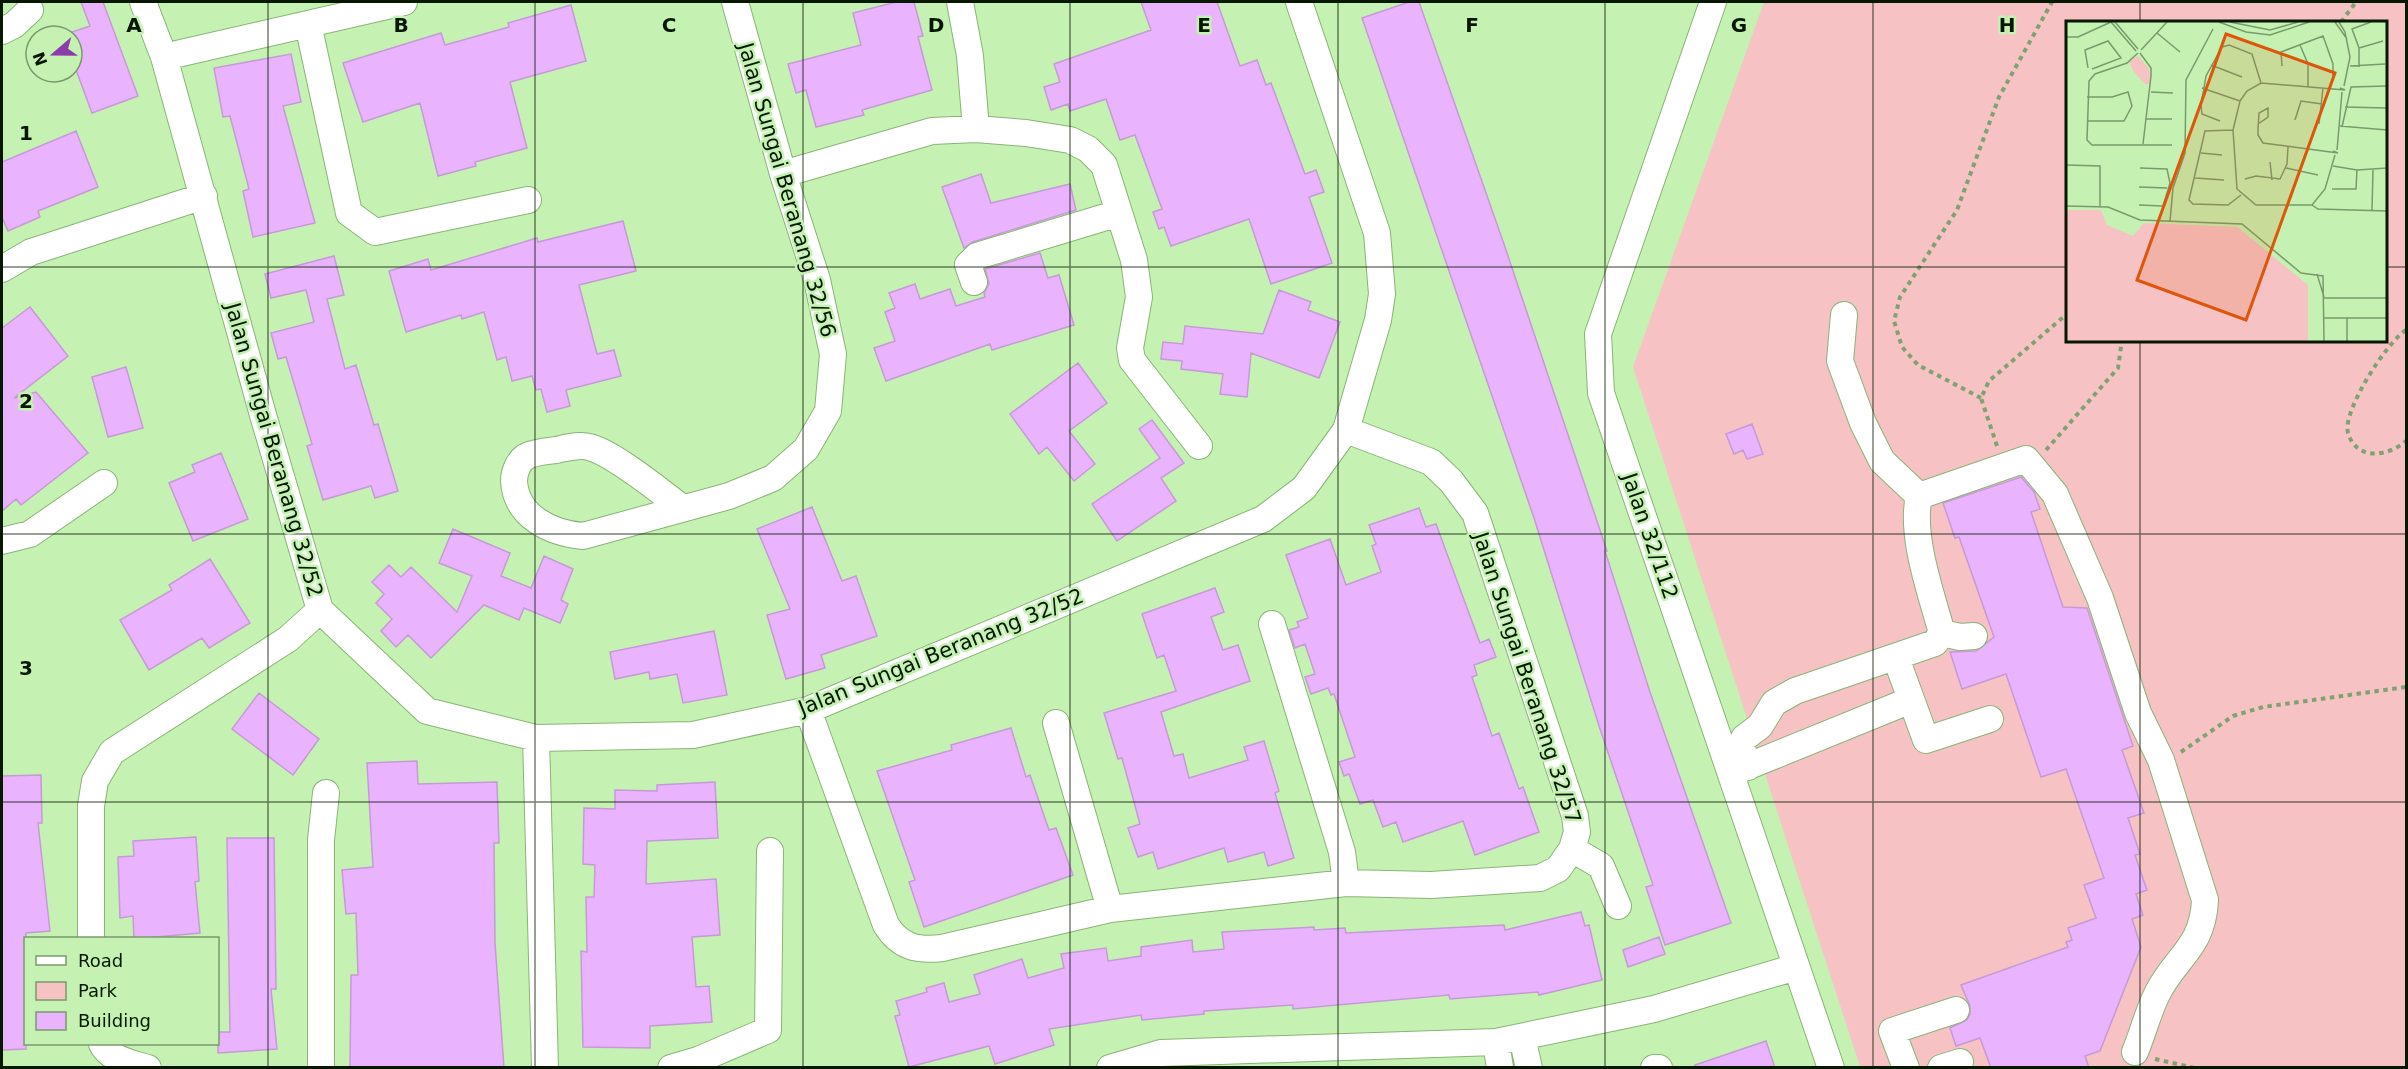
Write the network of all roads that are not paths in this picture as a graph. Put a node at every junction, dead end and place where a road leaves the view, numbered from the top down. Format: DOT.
graph roads {
  1 [pos="143,2"];
  2 [pos="404,2"];
  3 [pos="735,2"];
  4 [pos="960,2"];
  5 [pos="1299,2"];
  6 [pos="1713,2"];
  7 [pos="30,10"];
  8 [pos="308,24"];
  9 [pos="2,31"];
  10 [pos="164,57"];
  11 [pos="976,129"];
  12 [pos="783,174"];
  13 [pos="204,196"];
  14 [pos="528,200"];
  15 [pos="1119,213"];
  16 [pos="2,268"];
  17 [pos="974,282"];
  18 [pos="1844,315"];
  19 [pos="1346,430"];
  20 [pos="1199,446"];
  21 [pos="104,483"];
  22 [pos="1919,496"];
  23 [pos="681,507"];
  24 [pos="2,541"];
  25 [pos="320,610"];
  26 [pos="1272,624"];
  27 [pos="1942,633"];
  28 [pos="1974,636"];
  29 [pos="1896,658"];
  30 [pos="1911,700"];
  31 [pos="808,710"];
  32 [pos="1990,719"];
  33 [pos="1056,723"];
  34 [pos="536,738"];
  35 [pos="1739,770"];
  36 [pos="326,793"];
  37 [pos="1572,849"];
  38 [pos="770,851"];
  39 [pos="1346,883"];
  40 [pos="1618,906"];
  41 [pos="1110,909"];
  42 [pos="91,937"];
  43 [pos="1796,967"];
  44 [pos="1956,1010"];
  45 [pos="1522,1037"];
  46 [pos="1496,1042"];
  47 [pos="102,1045"];
  48 [pos="2135,1052"];
  49 [pos="148,1068"];
  50 [pos="321,1068"];
  51 [pos="545,1068"];
  52 [pos="671,1068"];
  53 [pos="1110,1068"];
  54 [pos="1500,1068"];
  55 [pos="1529,1068"];
  56 [pos="1654,1068"];
  57 [pos="1659,1068"];
  58 [pos="1831,1068"];
  59 [pos="1906,1068"];
  1 -- 10 [label="street, Jalan Sungai Beranang 32/52"];
  2 -- 8 [label="street"];
  3 -- 12 [label="street, Jalan Sungai Beranang 32/56"];
  4 -- 11 [label="street"];
  5 -- 19 [label="street, Jalan Sungai Beranang 32/52"];
  6 -- 35 [label="street, Jalan 32/112"];
  7 -- 9 [label="street"];
  8 -- 10 [label="street"];
  8 -- 14 [label="street"];
  10 -- 13 [label="street, Jalan Sungai Beranang 32/52"];
  11 -- 12 [label="street"];
  11 -- 15 [label="street"];
  12 -- 23 [label="street, Jalan Sungai Beranang 32/56"];
  13 -- 16 [label="street"];
  13 -- 25 [label="street, Jalan Sungai Beranang 32/52"];
  15 -- 17 [label="street"];
  15 -- 20 [label="street"];
  18 -- 22 [label="street"];
  19 -- 31 [label="street, Jalan Sungai Beranang 32/52"];
  19 -- 37 [label="street, Jalan Sungai Beranang 32/57"];
  21 -- 24 [label="street"];
  22 -- 27 [label="street"];
  22 -- 48 [label="street"];
  23 -- 23 [label="street, Jalan Sungai Beranang 32/56"];
  25 -- 34 [label="street, Jalan Sungai Beranang 32/52"];
  25 -- 42 [label="street"];
  26 -- 39 [label="street"];
  27 -- 28 [label="street"];
  27 -- 29 [label="street"];
  29 -- 30 [label="street"];
  29 -- 35 [label="street"];
  30 -- 32 [label="street"];
  30 -- 35 [label="street"];
  31 -- 34 [label="street, Jalan Sungai Beranang 32/52"];
  31 -- 41 [label="street, Jalan Sungai Beranang 32/57"];
  33 -- 41 [label="street"];
  34 -- 51 [label="street"];
  35 -- 43 [label="street, Jalan 32/112"];
  36 -- 50 [label="street"];
  37 -- 39 [label="street, Jalan Sungai Beranang 32/57"];
  37 -- 40 [label="street"];
  38 -- 52 [label="street"];
  39 -- 41 [label="street, Jalan Sungai Beranang 32/57"];
  43 -- 45 [label="street"];
  43 -- 58 [label="street, Jalan 32/112"];
  44 -- 59 [label="street"];
  45 -- 46 [label="street"];
  45 -- 55 [label="street"];
  46 -- 53 [label="street"];
  46 -- 54 [label="street"];
  47 -- 49 [label="street"];
  56 -- 57 [label="street"];
}
